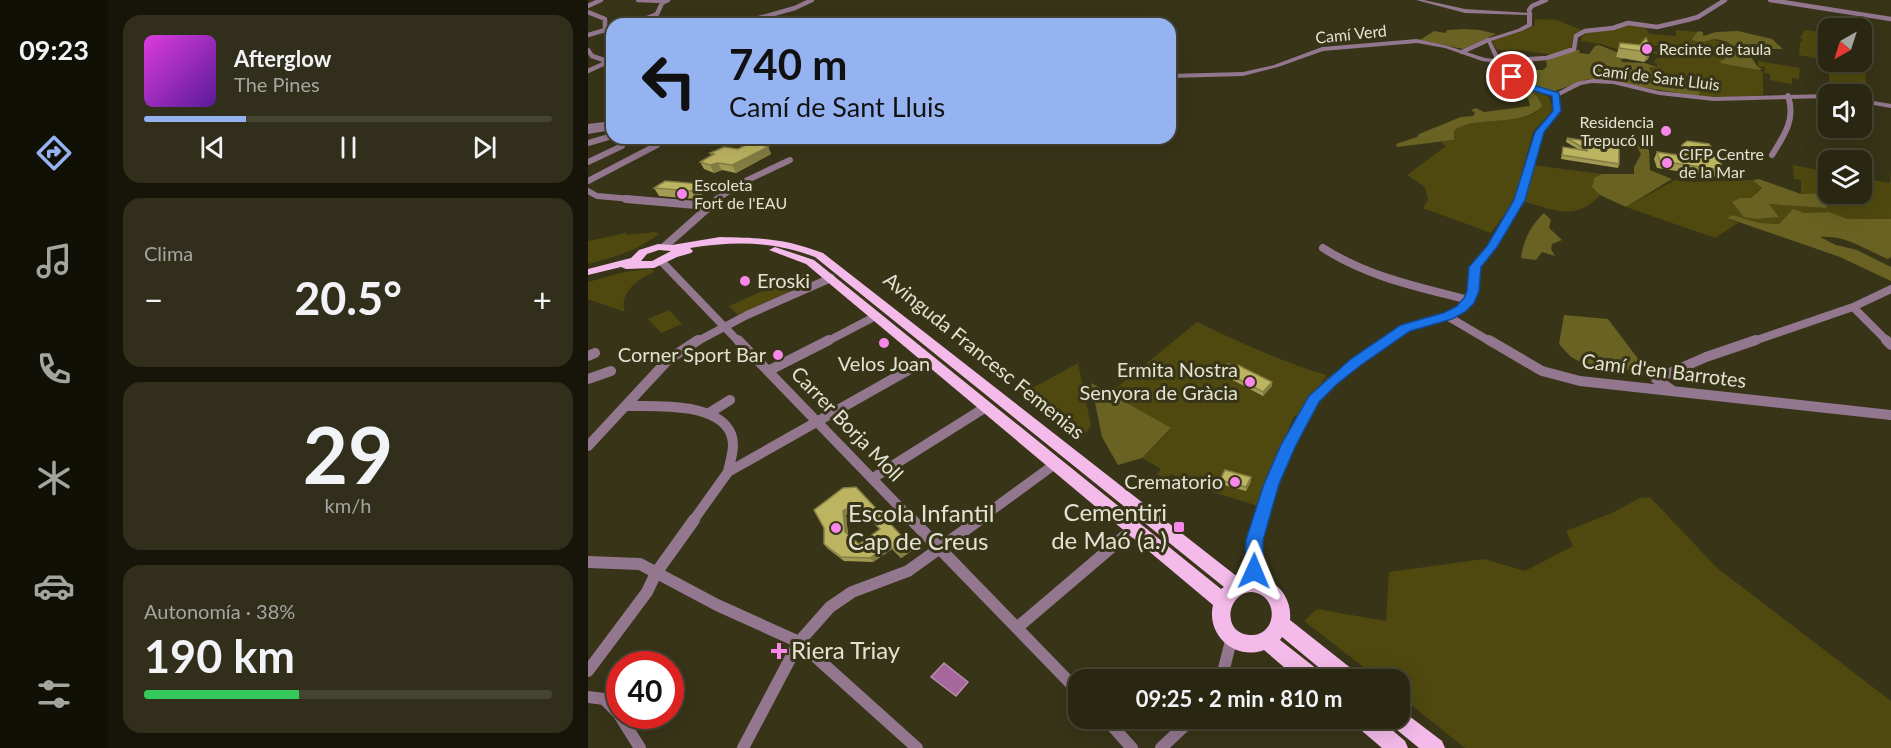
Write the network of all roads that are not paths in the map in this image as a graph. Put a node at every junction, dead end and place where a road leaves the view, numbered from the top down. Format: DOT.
graph roads {
  1 [pos="601,0"];
  2 [pos="638,0"];
  3 [pos="812,0"];
  4 [pos="1419,0"];
  5 [pos="1546,0"];
  6 [pos="1725,0"];
  7 [pos="1770,0"];
  8 [pos="666,1"];
  9 [pos="588,6"];
  10 [pos="588,12"];
  11 [pos="1530,14"];
  12 [pos="647,18"];
  13 [pos="749,18"];
  14 [pos="1891,19"];
  15 [pos="605,30"];
  16 [pos="590,35"];
  17 [pos="1488,40"];
  18 [pos="588,41"];
  19 [pos="588,50"];
  20 [pos="1462,52"];
  21 [pos="606,59"];
  22 [pos="1500,61"];
  23 [pos="606,62"];
  24 [pos="588,71"];
  25 [pos="1176,76"];
  26 [pos="1556,95"];
  27 [pos="1788,96"];
  28 [pos="1818,96"];
  29 [pos="1872,103"];
  30 [pos="1891,106"];
  31 [pos="606,126"];
  32 [pos="588,127"];
  33 [pos="606,128"];
  34 [pos="588,132"];
  35 [pos="606,138"];
  36 [pos="588,142"];
  37 [pos="658,144"];
  38 [pos="622,146"];
  39 [pos="1772,155"];
  40 [pos="790,160"];
  41 [pos="588,162"];
  42 [pos="588,181"];
  43 [pos="588,191"];
  44 [pos="708,206"];
  45 [pos="1323,248"];
  46 [pos="668,253"];
  47 [pos="635,262"];
  48 [pos="588,272"];
  49 [pos="588,276"];
  50 [pos="831,278"];
  51 [pos="1891,290"];
  52 [pos="1469,300"];
  53 [pos="1853,306"];
  54 [pos="876,316"];
  55 [pos="1448,316"];
  56 [pos="725,326"];
  57 [pos="1891,345"];
  58 [pos="928,359"];
  59 [pos="612,371"];
  60 [pos="768,371"];
  61 [pos="588,379"];
  62 [pos="1674,391"];
  63 [pos="730,400"];
  64 [pos="626,406"];
  65 [pos="986,407"];
  66 [pos="709,413"];
  67 [pos="1891,415"];
  68 [pos="817,421"];
  69 [pos="588,446"];
  70 [pos="1055,464"];
  71 [pos="728,472"];
  72 [pos="873,478"];
  73 [pos="1134,529"];
  74 [pos="941,548"];
  75 [pos="588,562"];
  76 [pos="656,573"];
  77 [pos="1237,587"];
  78 [pos="1263,587"];
  79 [pos="1222,601"];
  80 [pos="1280,624"];
  81 [pos="1018,627"];
  82 [pos="1232,637"];
  83 [pos="1266,640"];
  84 [pos="799,642"];
  85 [pos="1224,669"];
  86 [pos="1302,669"];
  87 [pos="1336,669"];
  88 [pos="588,671"];
  89 [pos="1068,680"];
  90 [pos="588,697"];
  91 [pos="606,701"];
  92 [pos="1410,728"];
  93 [pos="628,729"];
  94 [pos="1114,729"];
  95 [pos="1181,729"];
  96 [pos="1375,729"];
  97 [pos="640,748"];
  98 [pos="743,748"];
  99 [pos="917,748"];
  100 [pos="1132,748"];
  101 [pos="1161,748"];
  102 [pos="1398,748"];
  103 [pos="1435,748"];
  1 -- 9 [label="street"];
  2 -- 8 [label="street"];
  3 -- 13 [label="street"];
  4 -- 11 [label="street"];
  5 -- 11 [label="street"];
  6 -- 22 [label="street"];
  7 -- 14 [label="street"];
  8 -- 12 [label="street"];
  10 -- 15 [label="street"];
  11 -- 17 [label="street"];
  15 -- 16 [label="street"];
  16 -- 18 [label="street"];
  17 -- 20 [label="street"];
  17 -- 22 [label="street"];
  19 -- 21 [label="street"];
  20 -- 22 [label="street, Camí Verd"];
  20 -- 25 [label="street, Camí Verd"];
  22 -- 26 [label="street"];
  23 -- 24 [label="street"];
  26 -- 27 [label="street, Camí de Sant Lluis"];
  26 -- 52 [label="street"];
  27 -- 28 [label="street, Camí de Sant Lluis"];
  27 -- 39 [label="street"];
  29 -- 30 [label="street"];
  31 -- 32 [label="street"];
  33 -- 34 [label="street"];
  35 -- 36 [label="street"];
  37 -- 42 [label="street"];
  38 -- 41 [label="street"];
  40 -- 44 [label="street"];
  43 -- 44 [label="street"];
  44 -- 46 [label="street"];
  45 -- 52 [label="street"];
  46 -- 47 [label="main road"];
  46 -- 50 [label="main road, Avinguda Francesc Femenias"];
  46 -- 56 [label="street, Carrer Borja Moll"];
  46 -- 77 [label="main road, Avinguda Francesc Femenias"];
  47 -- 48 [label="main road"];
  47 -- 49 [label="main road"];
  50 -- 54 [label="main road, Avinguda Francesc Femenias"];
  50 -- 56 [label="street"];
  51 -- 53 [label="street"];
  52 -- 55 [label="street"];
  53 -- 57 [label="street"];
  53 -- 62 [label="street"];
  54 -- 58 [label="main road, Avinguda Francesc Femenias"];
  54 -- 60 [label="street"];
  55 -- 62 [label="street, Camí d'en Barrotes"];
  55 -- 78 [label="street"];
  56 -- 60 [label="street, Carrer Borja Moll"];
  56 -- 64 [label="street"];
  58 -- 65 [label="main road, Avinguda Francesc Femenias"];
  58 -- 68 [label="street"];
  59 -- 61 [label="street"];
  60 -- 68 [label="street, Carrer Borja Moll"];
  62 -- 67 [label="street, Camí d'en Barrotes"];
  63 -- 66 [label="street"];
  64 -- 66 [label="street"];
  64 -- 69 [label="street"];
  65 -- 70 [label="main road, Avinguda Francesc Femenias"];
  65 -- 72 [label="street"];
  66 -- 71 [label="street"];
  68 -- 71 [label="street"];
  68 -- 72 [label="street, Carrer Borja Moll"];
  70 -- 73 [label="main road, Avinguda Francesc Femenias"];
  70 -- 74 [label="street"];
  71 -- 76 [label="street"];
  72 -- 74 [label="street, Carrer Borja Moll"];
  73 -- 79 [label="main road, Avinguda Francesc Femenias"];
  73 -- 81 [label="street"];
  74 -- 81 [label="street, Carrer Borja Moll"];
  74 -- 84 [label="street"];
  75 -- 76 [label="street"];
  76 -- 84 [label="street"];
  76 -- 88 [label="street"];
  77 -- 78 [label="main road"];
  77 -- 79 [label="main road"];
  78 -- 80 [label="main road"];
  79 -- 82 [label="main road"];
  80 -- 83 [label="main road"];
  80 -- 87 [label="main road"];
  81 -- 89 [label="street, Carrer Borja Moll"];
  82 -- 83 [label="main road"];
  82 -- 85 [label="street"];
  83 -- 86 [label="main road"];
  84 -- 98 [label="street"];
  84 -- 99 [label="street"];
  90 -- 91 [label="street"];
  92 -- 103 [label="main road"];
  93 -- 97 [label="street"];
  94 -- 100 [label="street"];
  95 -- 101 [label="street"];
  96 -- 102 [label="main road"];
}
